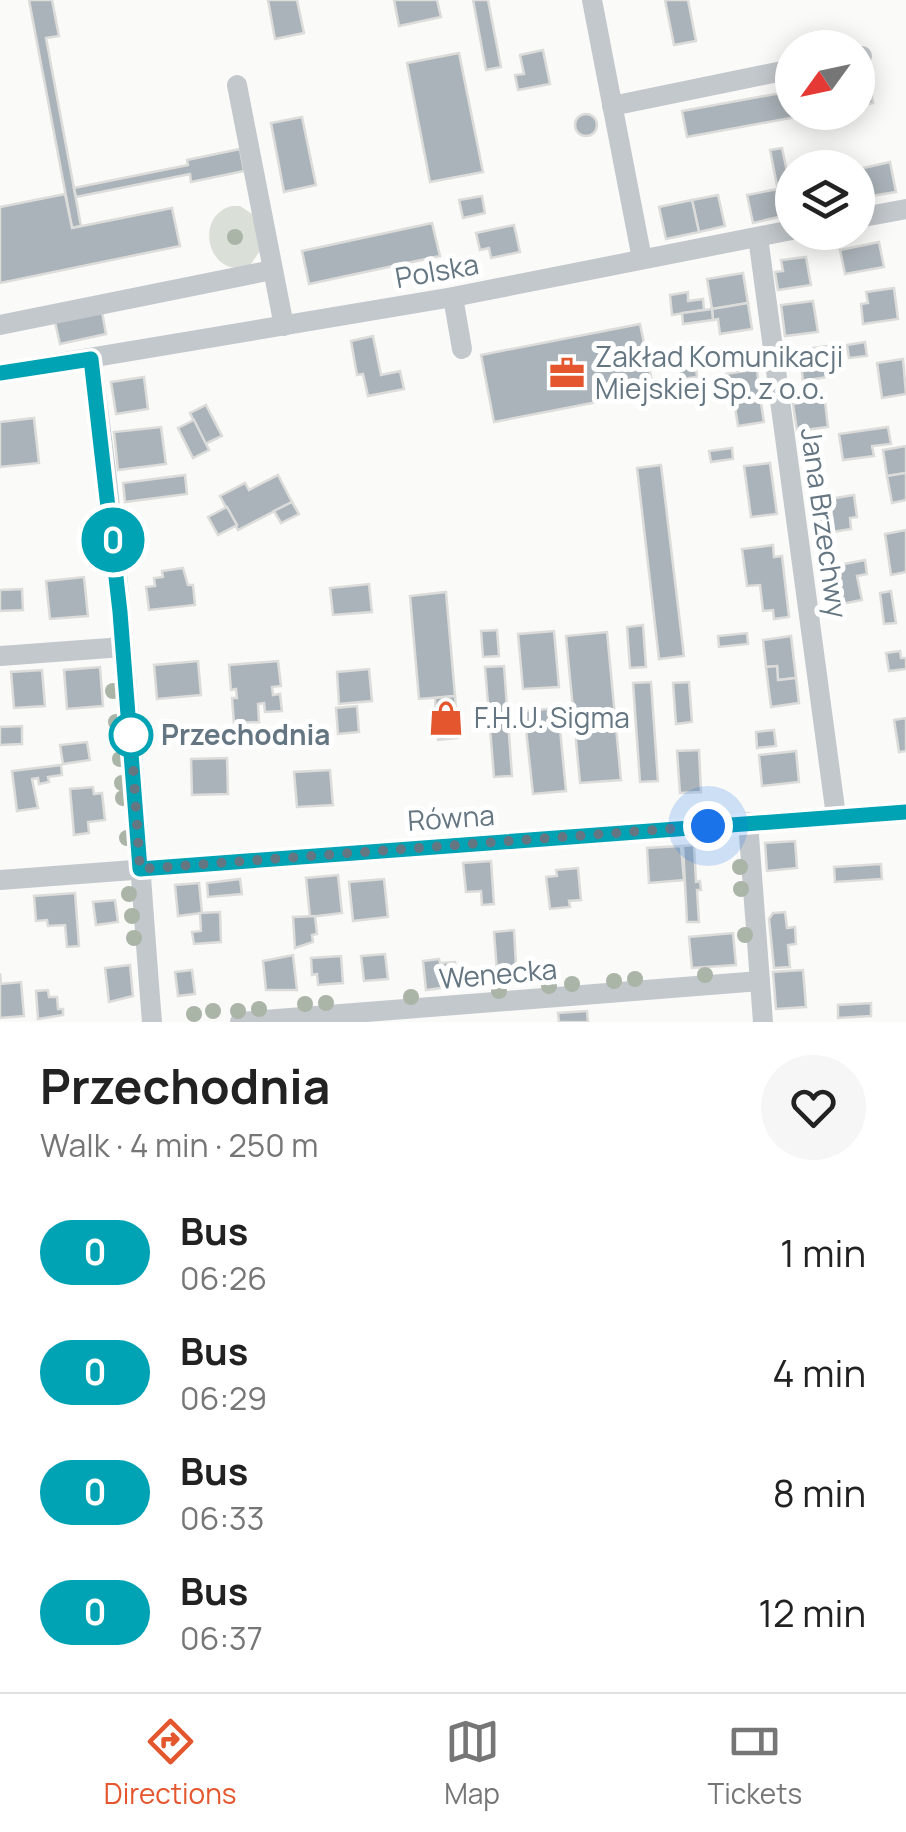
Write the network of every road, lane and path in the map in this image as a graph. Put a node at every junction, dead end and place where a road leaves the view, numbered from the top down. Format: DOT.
graph roads {
  1 [pos="592,0"];
  2 [pos="775,73"];
  3 [pos="236,85"];
  4 [pos="612,106"];
  5 [pos="905,215"];
  6 [pos="875,217"];
  7 [pos="775,234"];
  8 [pos="758,237"];
  9 [pos="642,259"];
  10 [pos="272,270"];
  11 [pos="453,297"];
  12 [pos="0,326"];
  13 [pos="284,326"];
  14 [pos="462,349"];
  15 [pos="91,359"];
  16 [pos="0,374"];
  17 [pos="123,647"];
  18 [pos="0,656"];
  19 [pos="906,812"];
  20 [pos="836,816"];
  21 [pos="748,822"];
  22 [pos="140,869"];
  23 [pos="0,880"];
  24 [pos="760,981"];
  25 [pos="152,1022"];
  26 [pos="240,1022"];
  27 [pos="763,1022"];
  1 -- 4 [label="street"];
  2 -- 4 [label="street"];
  3 -- 10 [label="street"];
  4 -- 9 [label="street"];
  5 -- 6 [label="street"];
  7 -- 8 [label="street, Polska"];
  8 -- 9 [label="street, Polska"];
  8 -- 20 [label="street, Jana Brzechwy"];
  9 -- 11 [label="street, Polska"];
  10 -- 12 [label="street"];
  10 -- 13 [label="street"];
  11 -- 13 [label="street, Polska"];
  11 -- 14 [label="street"];
  13 -- 15 [label="street, Polska"];
  15 -- 16 [label="street, Polska"];
  15 -- 17 [label="street"];
  17 -- 18 [label="street"];
  17 -- 22 [label="street"];
  19 -- 20 [label="street, Równa"];
  20 -- 21 [label="street, Równa"];
  21 -- 22 [label="street, Równa"];
  21 -- 24 [label="street"];
  22 -- 23 [label="street, Równa"];
  22 -- 25 [label="street"];
  24 -- 26 [label="street, Wenecka"];
  24 -- 27 [label="street"];
}
